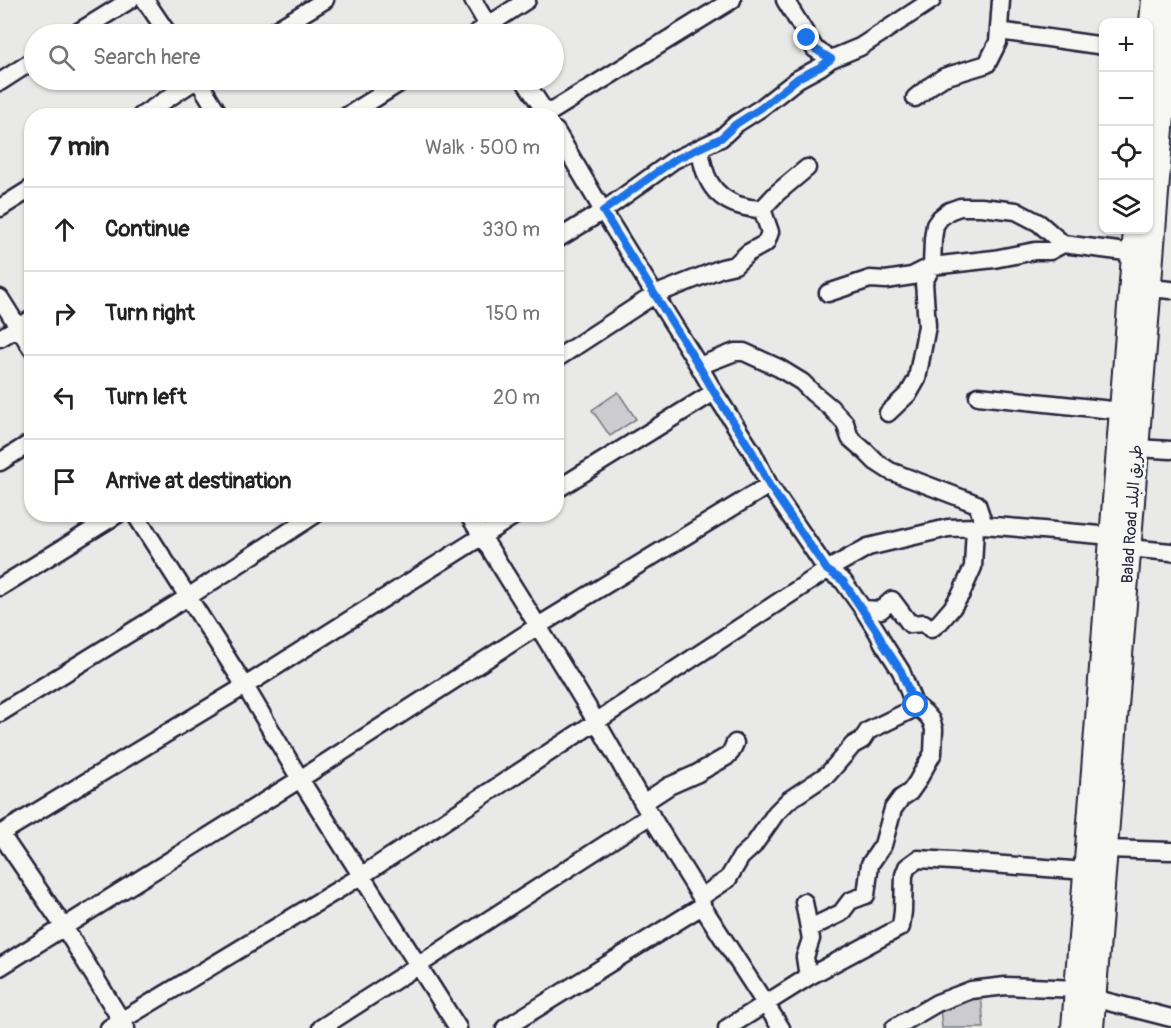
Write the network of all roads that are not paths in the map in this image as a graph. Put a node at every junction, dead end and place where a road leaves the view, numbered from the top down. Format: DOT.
graph roads {
  1 [pos="130,0"];
  2 [pos="145,0"];
  3 [pos="325,0"];
  4 [pos="473,0"];
  5 [pos="527,0"];
  6 [pos="732,0"];
  7 [pos="785,0"];
  8 [pos="932,0"];
  9 [pos="1001,0"];
  10 [pos="1154,0"];
  11 [pos="1171,0"];
  12 [pos="91,24"];
  13 [pos="161,24"];
  14 [pos="285,24"];
  15 [pos="483,24"];
  16 [pos="496,24"];
  17 [pos="999,32"];
  18 [pos="1099,45"];
  19 [pos="1157,56"];
  20 [pos="831,59"];
  21 [pos="24,66"];
  22 [pos="0,82"];
  23 [pos="181,90"];
  24 [pos="203,90"];
  25 [pos="388,90"];
  26 [pos="530,90"];
  27 [pos="915,98"];
  28 [pos="153,108"];
  29 [pos="215,108"];
  30 [pos="360,108"];
  31 [pos="542,108"];
  32 [pos="557,108"];
  33 [pos="564,144"];
  34 [pos="1165,145"];
  35 [pos="700,148"];
  36 [pos="807,168"];
  37 [pos="24,193"];
  38 [pos="0,208"];
  39 [pos="762,209"];
  40 [pos="603,211"];
  41 [pos="564,235"];
  42 [pos="1135,241"];
  43 [pos="1063,244"];
  44 [pos="932,266"];
  45 [pos="1160,289"];
  46 [pos="828,292"];
  47 [pos="654,295"];
  48 [pos="0,298"];
  49 [pos="24,322"];
  50 [pos="24,324"];
  51 [pos="0,339"];
  52 [pos="564,354"];
  53 [pos="699,366"];
  54 [pos="714,392"];
  55 [pos="978,396"];
  56 [pos="1122,411"];
  57 [pos="888,412"];
  58 [pos="24,447"];
  59 [pos="1136,448"];
  60 [pos="1171,450"];
  61 [pos="0,462"];
  62 [pos="564,485"];
  63 [pos="769,485"];
  64 [pos="105,522"];
  65 [pos="140,522"];
  66 [pos="304,522"];
  67 [pos="473,522"];
  68 [pos="505,522"];
  69 [pos="980,526"];
  70 [pos="482,537"];
  71 [pos="1120,542"];
  72 [pos="1171,552"];
  73 [pos="827,570"];
  74 [pos="0,587"];
  75 [pos="188,597"];
  76 [pos="863,609"];
  77 [pos="538,626"];
  78 [pos="245,686"];
  79 [pos="914,704"];
  80 [pos="0,713"];
  81 [pos="596,721"];
  82 [pos="735,743"];
  83 [pos="300,778"];
  84 [pos="647,809"];
  85 [pos="0,834"];
  86 [pos="1106,849"];
  87 [pos="1171,851"];
  88 [pos="1086,871"];
  89 [pos="361,876"];
  90 [pos="702,902"];
  91 [pos="804,902"];
  92 [pos="64,927"];
  93 [pos="810,928"];
  94 [pos="418,966"];
  95 [pos="0,968"];
  96 [pos="808,977"];
  97 [pos="1085,993"];
  98 [pos="765,1005"];
  99 [pos="1171,1018"];
  100 [pos="118,1025"];
  101 [pos="321,1028"];
  102 [pos="458,1028"];
  103 [pos="505,1028"];
  104 [pos="728,1028"];
  105 [pos="780,1028"];
  106 [pos="894,1028"];
  107 [pos="1074,1028"];
  108 [pos="1090,1028"];
  1 -- 12 [label="street"];
  2 -- 13 [label="street"];
  3 -- 14 [label="street"];
  4 -- 15 [label="street"];
  5 -- 16 [label="street"];
  6 -- 32 [label="street"];
  7 -- 20 [label="street"];
  8 -- 20 [label="street"];
  9 -- 17 [label="street"];
  10 -- 19 [label="highway, Balad Road طريق البلد"];
  11 -- 19 [label="highway, Balad Road طريق البلد"];
  17 -- 18 [label="street"];
  17 -- 27 [label="street"];
  19 -- 34 [label="highway, Balad Road طريق البلد"];
  20 -- 35 [label="street"];
  21 -- 22 [label="street"];
  23 -- 28 [label="street"];
  24 -- 29 [label="street"];
  25 -- 30 [label="street"];
  26 -- 31 [label="street"];
  33 -- 40 [label="street"];
  34 -- 45 [label="highway, Balad Road طريق البلد"];
  35 -- 39 [label="street"];
  35 -- 40 [label="street"];
  36 -- 39 [label="street"];
  37 -- 38 [label="street"];
  39 -- 47 [label="street"];
  40 -- 41 [label="street"];
  40 -- 47 [label="street"];
  42 -- 43 [label="street"];
  42 -- 56 [label="highway, Balad Road طريق البلد"];
  43 -- 44 [label="street"];
  43 -- 44 [label="street"];
  44 -- 46 [label="street"];
  44 -- 57 [label="street"];
  45 -- 59 [label="highway, Balad Road طريق البلد"];
  47 -- 52 [label="street"];
  47 -- 53 [label="street"];
  48 -- 49 [label="street"];
  50 -- 51 [label="street"];
  53 -- 54 [label="street"];
  53 -- 69 [label="street"];
  54 -- 62 [label="street"];
  54 -- 63 [label="street"];
  55 -- 56 [label="street"];
  56 -- 71 [label="highway, Balad Road طريق البلد"];
  58 -- 61 [label="street"];
  59 -- 60 [label="street"];
  59 -- 71 [label="highway, Balad Road طريق البلد"];
  63 -- 73 [label="street"];
  63 -- 77 [label="street"];
  64 -- 74 [label="street"];
  65 -- 75 [label="street"];
  66 -- 75 [label="street"];
  67 -- 70 [label="street"];
  68 -- 70 [label="street"];
  69 -- 71 [label="street"];
  69 -- 73 [label="street"];
  69 -- 76 [label="street"];
  70 -- 77 [label="street"];
  70 -- 78 [label="street"];
  71 -- 72 [label="street"];
  71 -- 86 [label="highway, Balad Road طريق البلد"];
  71 -- 88 [label="highway, Balad Road طريق البلد"];
  73 -- 76 [label="street"];
  73 -- 81 [label="street"];
  75 -- 78 [label="street"];
  75 -- 80 [label="street"];
  76 -- 79 [label="street"];
  77 -- 81 [label="street"];
  77 -- 83 [label="street"];
  78 -- 83 [label="street"];
  78 -- 85 [label="street"];
  79 -- 90 [label="street"];
  79 -- 93 [label="street"];
  81 -- 84 [label="street"];
  81 -- 89 [label="street"];
  82 -- 84 [label="street"];
  83 -- 89 [label="street"];
  83 -- 92 [label="street"];
  84 -- 90 [label="street"];
  84 -- 94 [label="street"];
  85 -- 92 [label="street"];
  86 -- 87 [label="street"];
  86 -- 97 [label="highway, Balad Road طريق البلد"];
  88 -- 96 [label="street"];
  88 -- 97 [label="highway, Balad Road طريق البلد"];
  89 -- 94 [label="street"];
  89 -- 100 [label="street"];
  90 -- 98 [label="street"];
  90 -- 103 [label="street"];
  91 -- 93 [label="street"];
  92 -- 95 [label="street"];
  92 -- 100 [label="street"];
  93 -- 96 [label="street"];
  94 -- 101 [label="street"];
  94 -- 102 [label="street"];
  96 -- 98 [label="street"];
  97 -- 99 [label="street"];
  97 -- 106 [label="street"];
  97 -- 107 [label="highway, Balad Road طريق البلد"];
  97 -- 108 [label="highway, Balad Road طريق البلد"];
  98 -- 104 [label="street"];
  98 -- 105 [label="street"];
}
